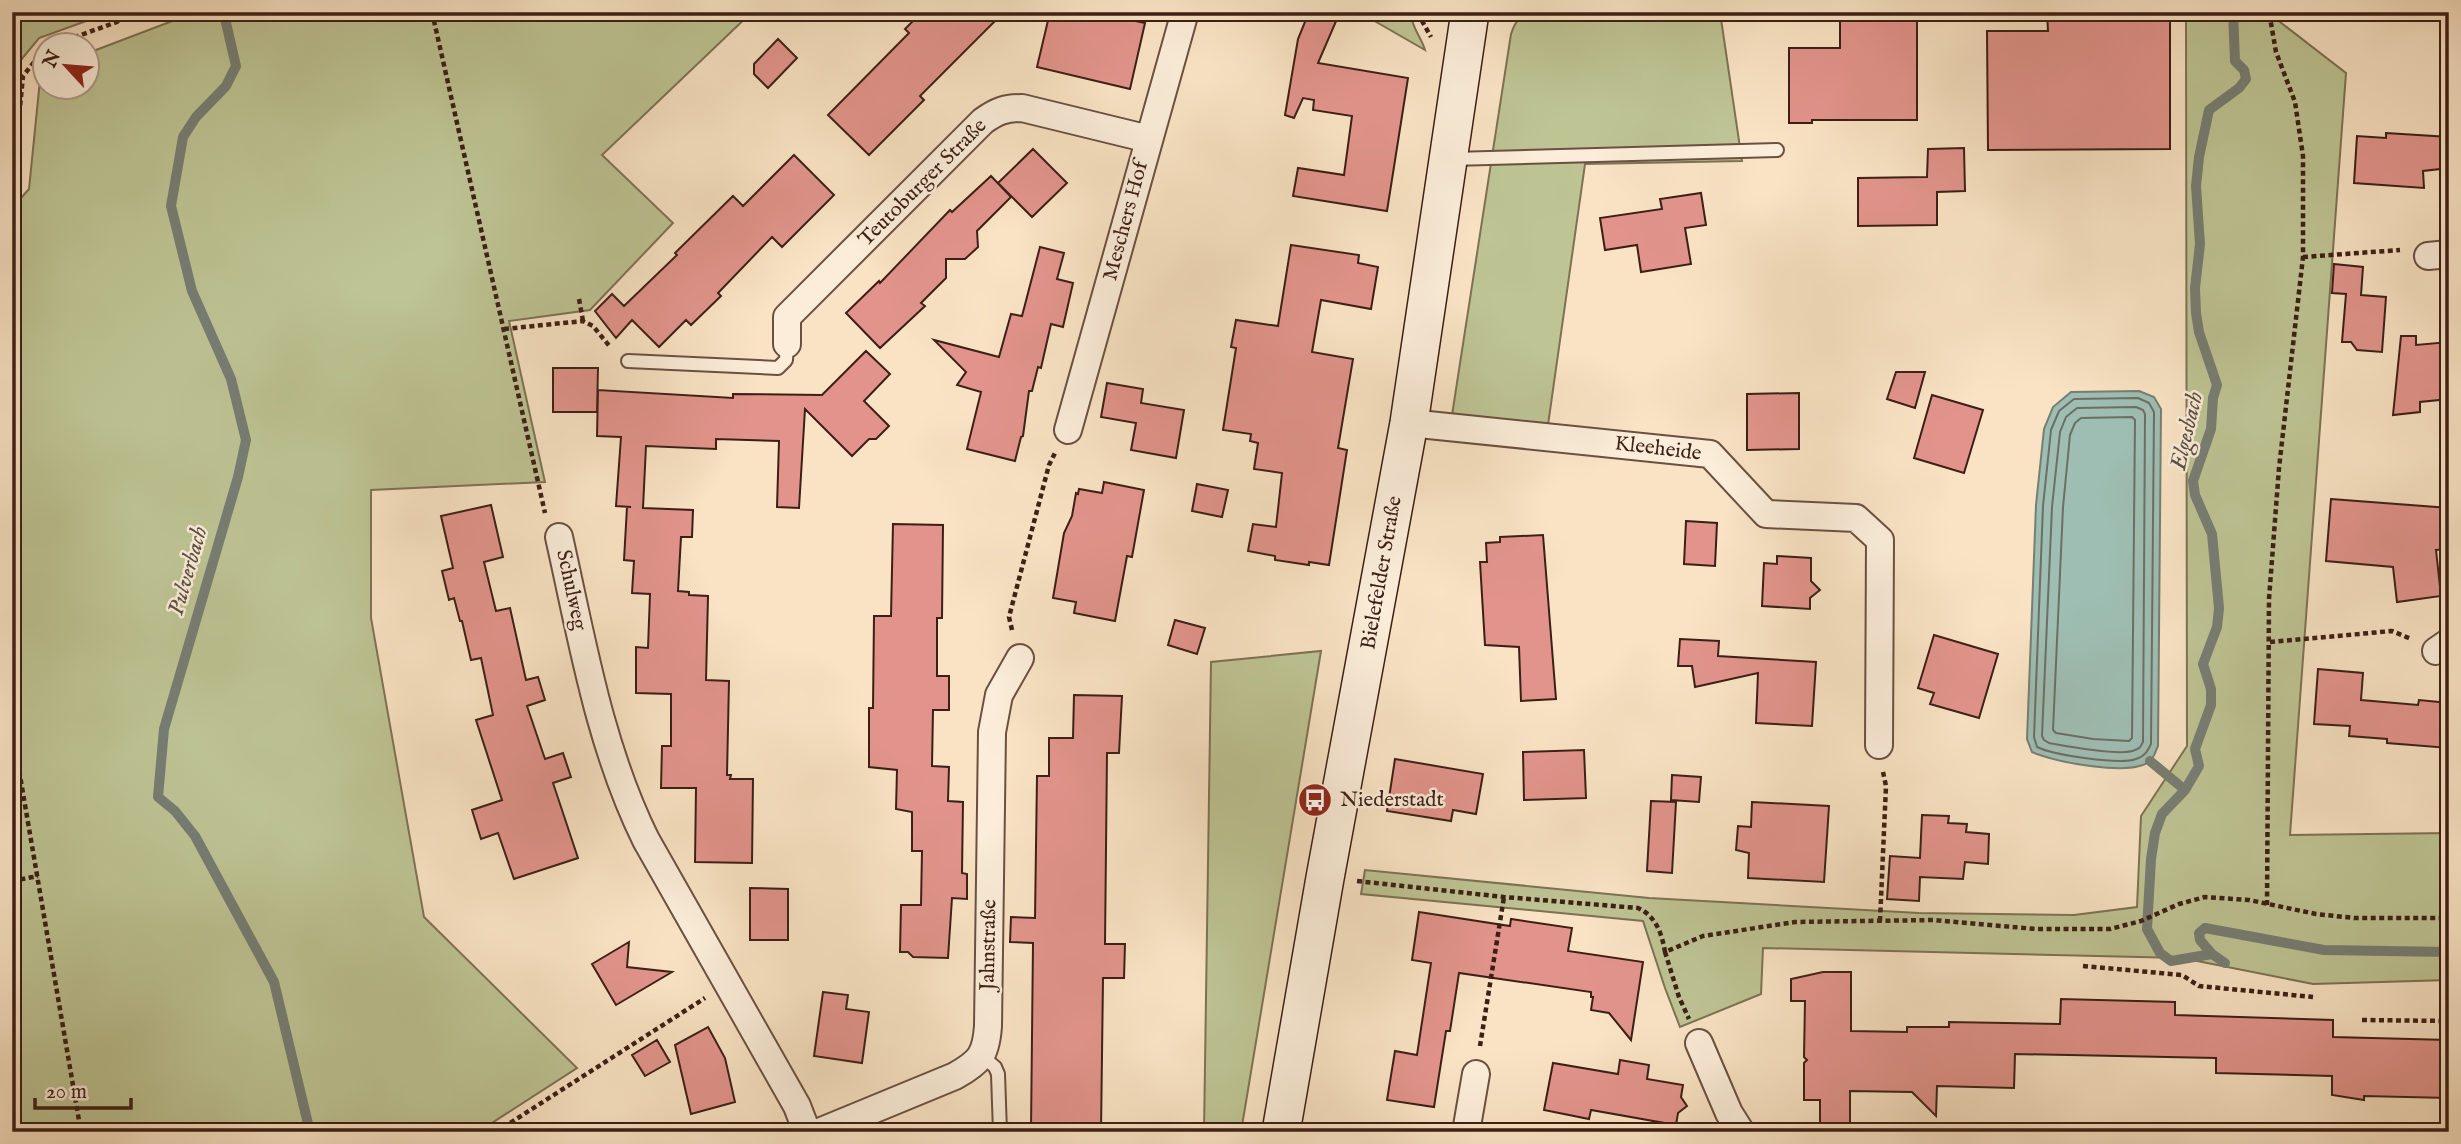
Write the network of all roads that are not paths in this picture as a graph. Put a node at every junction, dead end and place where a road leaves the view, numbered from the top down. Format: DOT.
graph roads {
  1 [pos="1185,12"];
  2 [pos="1470,12"];
  3 [pos="1149,139"];
  4 [pos="1777,150"];
  5 [pos="1450,159"];
  6 [pos="787,344"];
  7 [pos="628,361"];
  8 [pos="1409,423"];
  9 [pos="1068,430"];
  10 [pos="559,537"];
  11 [pos="1020,658"];
  12 [pos="1879,745"];
  13 [pos="1699,1042"];
  14 [pos="982,1056"];
  15 [pos="1476,1074"];
  16 [pos="807,1132"];
  17 [pos="819,1132"];
  18 [pos="1000,1132"];
  19 [pos="1280,1132"];
  20 [pos="1466,1132"];
  21 [pos="1741,1132"];
  1 -- 3 [label="street, Meschers Hof"];
  2 -- 5 [label="main road, Bielefelder Straße"];
  3 -- 6 [label="street, Teutoburger Straße"];
  3 -- 9 [label="street, Meschers Hof"];
  4 -- 5 [label="lane"];
  5 -- 8 [label="main road, Bielefelder Straße"];
  6 -- 7 [label="lane"];
  8 -- 12 [label="street, Kleeheide"];
  8 -- 19 [label="main road, Bielefelder Straße"];
  10 -- 16 [label="street, Schulweg"];
  11 -- 14 [label="street, Jahnstraße"];
  13 -- 21 [label="street"];
  14 -- 17 [label="street"];
  14 -- 18 [label="lane"];
  15 -- 20 [label="street"];
}
